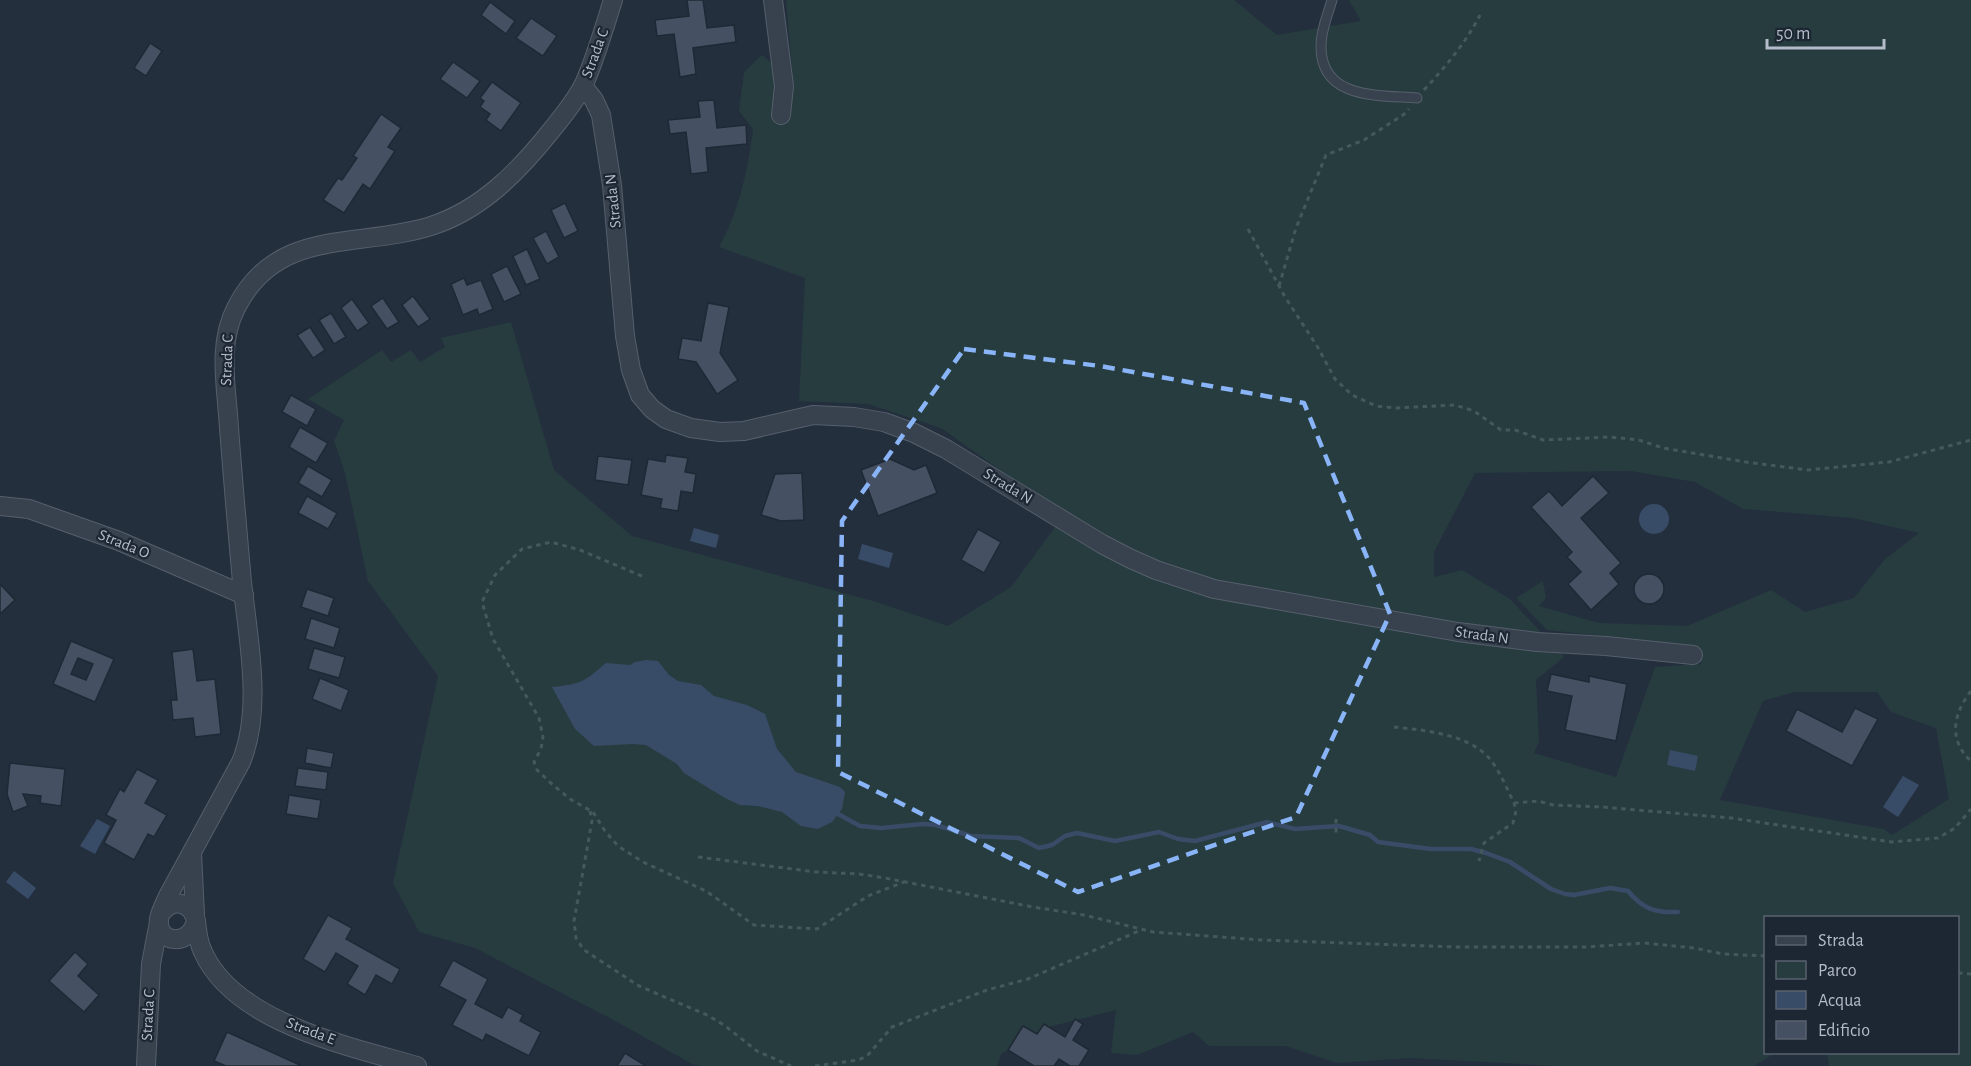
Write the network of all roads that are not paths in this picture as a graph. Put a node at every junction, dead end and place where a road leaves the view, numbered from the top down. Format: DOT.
graph roads {
  1 [pos="613,0"];
  2 [pos="773,0"];
  3 [pos="1332,0"];
  4 [pos="583,86"];
  5 [pos="1417,98"];
  6 [pos="781,115"];
  7 [pos="0,506"];
  8 [pos="244,596"];
  9 [pos="1693,655"];
  10 [pos="192,851"];
  11 [pos="160,917"];
  12 [pos="195,918"];
  13 [pos="174,939"];
  14 [pos="151,964"];
  15 [pos="217,974"];
  16 [pos="146,1066"];
  17 [pos="417,1066"];
  1 -- 4 [label="street, Strada C"];
  2 -- 6 [label="street"];
  3 -- 5 [label="lane"];
  4 -- 8 [label="street, Strada C"];
  4 -- 9 [label="street, Strada N"];
  7 -- 8 [label="street, Strada O"];
  8 -- 10 [label="street, Strada C"];
  10 -- 11 [label="street, Strada C"];
  10 -- 12 [label="street"];
  11 -- 12 [label="street"];
  11 -- 13 [label="street"];
  11 -- 14 [label="street, Strada C"];
  12 -- 13 [label="street"];
  12 -- 15 [label="street, Strada E"];
  13 -- 14 [label="street"];
  13 -- 15 [label="street, Strada E"];
  14 -- 16 [label="street, Strada C"];
  15 -- 17 [label="street, Strada E"];
}
